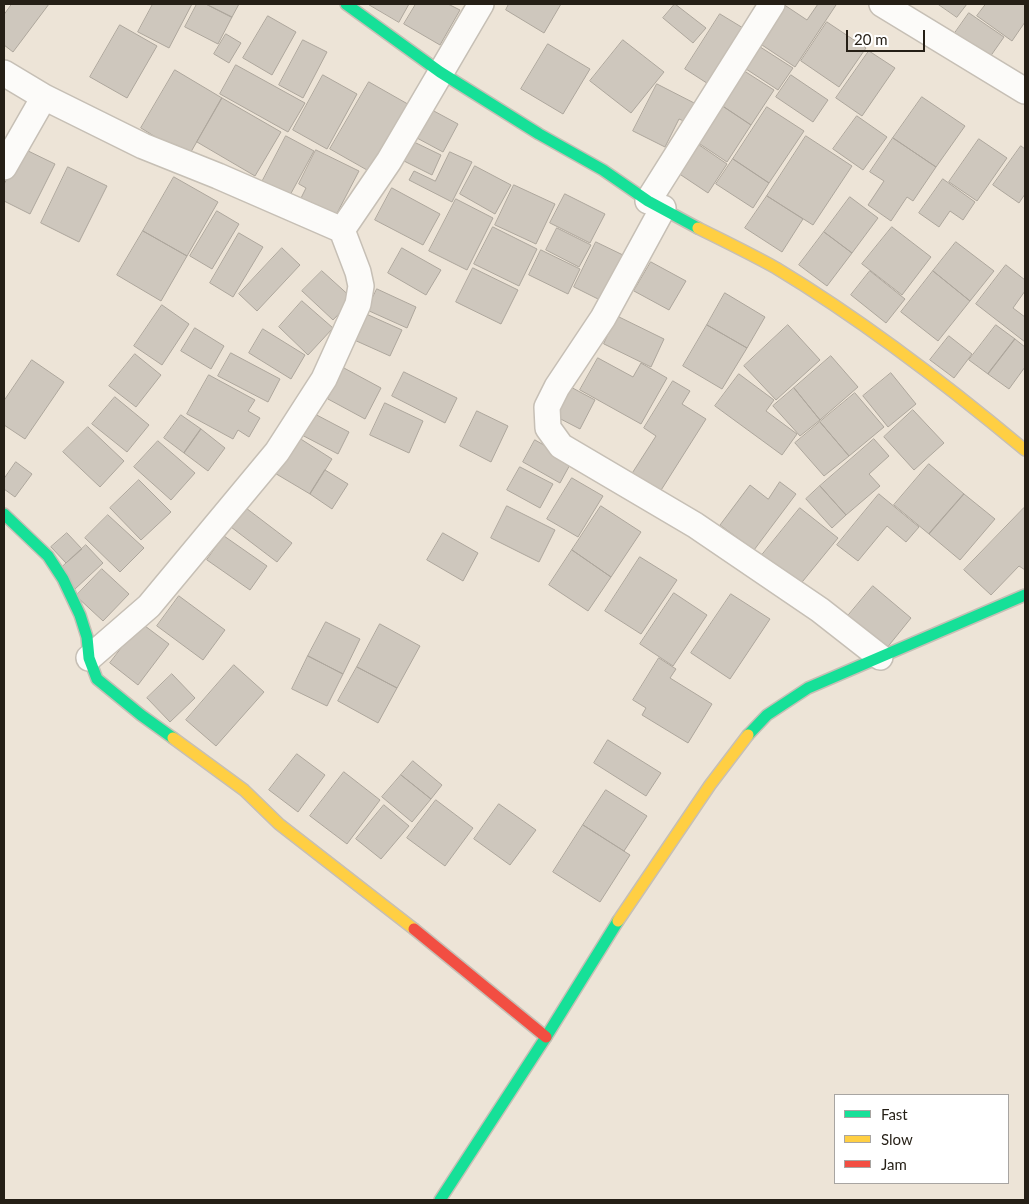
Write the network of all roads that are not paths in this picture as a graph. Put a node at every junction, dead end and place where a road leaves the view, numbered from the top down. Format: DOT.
graph roads {
  1 [pos="346,4"];
  2 [pos="481,4"];
  3 [pos="772,4"];
  4 [pos="882,4"];
  5 [pos="4,72"];
  6 [pos="440,72"];
  7 [pos="1025,90"];
  8 [pos="44,97"];
  9 [pos="4,167"];
  10 [pos="655,205"];
  11 [pos="342,230"];
  12 [pos="1025,450"];
  13 [pos="4,514"];
  14 [pos="1025,595"];
  15 [pos="880,657"];
  16 [pos="90,658"];
  17 [pos="546,1037"];
  18 [pos="440,1200"];
  1 -- 6 [label="street"];
  2 -- 6 [label="street"];
  3 -- 10 [label="street"];
  4 -- 7 [label="street"];
  5 -- 8 [label="street"];
  6 -- 10 [label="street"];
  6 -- 11 [label="street"];
  8 -- 9 [label="street"];
  8 -- 11 [label="street"];
  10 -- 12 [label="street"];
  10 -- 15 [label="street"];
  11 -- 16 [label="street"];
  13 -- 16 [label="street"];
  14 -- 15 [label="street"];
  15 -- 17 [label="street"];
  16 -- 17 [label="street"];
  17 -- 18 [label="street"];
}
